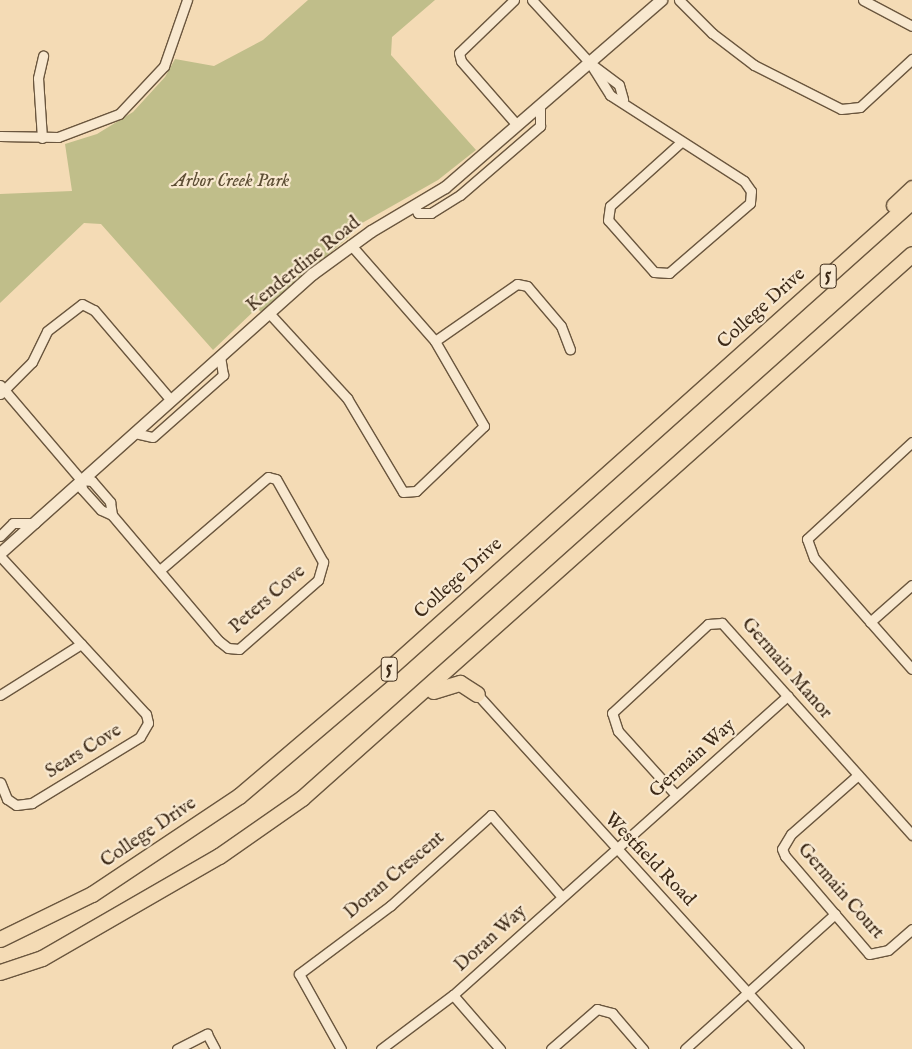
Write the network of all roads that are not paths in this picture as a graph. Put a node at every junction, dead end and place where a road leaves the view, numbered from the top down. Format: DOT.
graph roads {
  1 [pos="187,0"];
  2 [pos="514,0"];
  3 [pos="532,0"];
  4 [pos="661,0"];
  5 [pos="679,0"];
  6 [pos="863,0"];
  7 [pos="912,26"];
  8 [pos="43,56"];
  9 [pos="912,58"];
  10 [pos="590,63"];
  11 [pos="540,106"];
  12 [pos="517,125"];
  13 [pos="0,136"];
  14 [pos="42,138"];
  15 [pos="681,142"];
  16 [pos="912,188"];
  17 [pos="912,202"];
  18 [pos="414,206"];
  19 [pos="352,245"];
  20 [pos="912,254"];
  21 [pos="270,314"];
  22 [pos="435,341"];
  23 [pos="570,349"];
  24 [pos="744,351"];
  25 [pos="220,357"];
  26 [pos="2,390"];
  27 [pos="171,400"];
  28 [pos="135,433"];
  29 [pos="912,442"];
  30 [pos="81,480"];
  31 [pos="35,523"];
  32 [pos="0,536"];
  33 [pos="0,555"];
  34 [pos="160,570"];
  35 [pos="912,585"];
  36 [pos="870,622"];
  37 [pos="81,644"];
  38 [pos="912,669"];
  39 [pos="476,694"];
  40 [pos="0,696"];
  41 [pos="788,696"];
  42 [pos="407,708"];
  43 [pos="858,775"];
  44 [pos="0,782"];
  45 [pos="675,794"];
  46 [pos="912,836"];
  47 [pos="619,847"];
  48 [pos="562,898"];
  49 [pos="835,914"];
  50 [pos="912,928"];
  51 [pos="0,939"];
  52 [pos="0,972"];
  53 [pos="748,992"];
  54 [pos="452,995"];
  55 [pos="178,1049"];
  56 [pos="215,1049"];
  57 [pos="341,1049"];
  58 [pos="381,1049"];
  59 [pos="500,1049"];
  60 [pos="550,1049"];
  61 [pos="643,1049"];
  62 [pos="685,1049"];
  63 [pos="799,1049"];
  1 -- 14 [label="street"];
  2 -- 12 [label="street"];
  3 -- 10 [label="street"];
  4 -- 10 [label="street, Kenderdine Road"];
  5 -- 9 [label="street"];
  6 -- 7 [label="street"];
  8 -- 14 [label="street"];
  10 -- 11 [label="street, Kenderdine Road"];
  10 -- 15 [label="street"];
  11 -- 12 [label="street, Kenderdine Road"];
  11 -- 18 [label="street"];
  12 -- 18 [label="street, Kenderdine Road"];
  13 -- 14 [label="street"];
  15 -- 15 [label="street"];
  16 -- 24 [label="highway"];
  17 -- 24 [label="highway, College Drive / 5"];
  18 -- 19 [label="street, Kenderdine Road"];
  19 -- 21 [label="street, Kenderdine Road"];
  19 -- 22 [label="street"];
  20 -- 42 [label="highway, 5"];
  21 -- 22 [label="street"];
  21 -- 25 [label="street, Kenderdine Road"];
  22 -- 23 [label="street"];
  24 -- 51 [label="highway, College Drive / 5"];
  25 -- 27 [label="street, Kenderdine Road"];
  25 -- 28 [label="street"];
  26 -- 27 [label="street"];
  26 -- 30 [label="street, Peters Cove"];
  27 -- 28 [label="street, Kenderdine Road"];
  28 -- 30 [label="street, Kenderdine Road"];
  29 -- 36 [label="street"];
  30 -- 31 [label="street, Kenderdine Road"];
  30 -- 34 [label="street, Peters Cove"];
  31 -- 32 [label="street"];
  31 -- 33 [label="street, Kenderdine Road"];
  33 -- 37 [label="street, Sears Cove"];
  34 -- 34 [label="street, Peters Cove"];
  35 -- 36 [label="street"];
  36 -- 38 [label="street"];
  37 -- 40 [label="street"];
  37 -- 44 [label="street, Sears Cove"];
  39 -- 42 [label="highway"];
  39 -- 47 [label="street, Westfield Road"];
  41 -- 43 [label="street, Germain Manor"];
  41 -- 45 [label="street, Germain Way"];
  41 -- 45 [label="street, Germain Manor"];
  42 -- 52 [label="highway, 5"];
  43 -- 46 [label="street, Germain Manor"];
  43 -- 49 [label="street, Germain Court"];
  45 -- 47 [label="street, Germain Way"];
  47 -- 48 [label="street, Doran Way"];
  47 -- 53 [label="street, Westfield Road"];
  48 -- 54 [label="street, Doran Way"];
  48 -- 57 [label="street, Doran Crescent"];
  49 -- 50 [label="street, Germain Court"];
  49 -- 53 [label="street"];
  53 -- 62 [label="street"];
  53 -- 63 [label="street, Westfield Road"];
  54 -- 58 [label="street, Doran Way"];
  54 -- 59 [label="street"];
  55 -- 56 [label="street"];
  60 -- 61 [label="street"];
}
